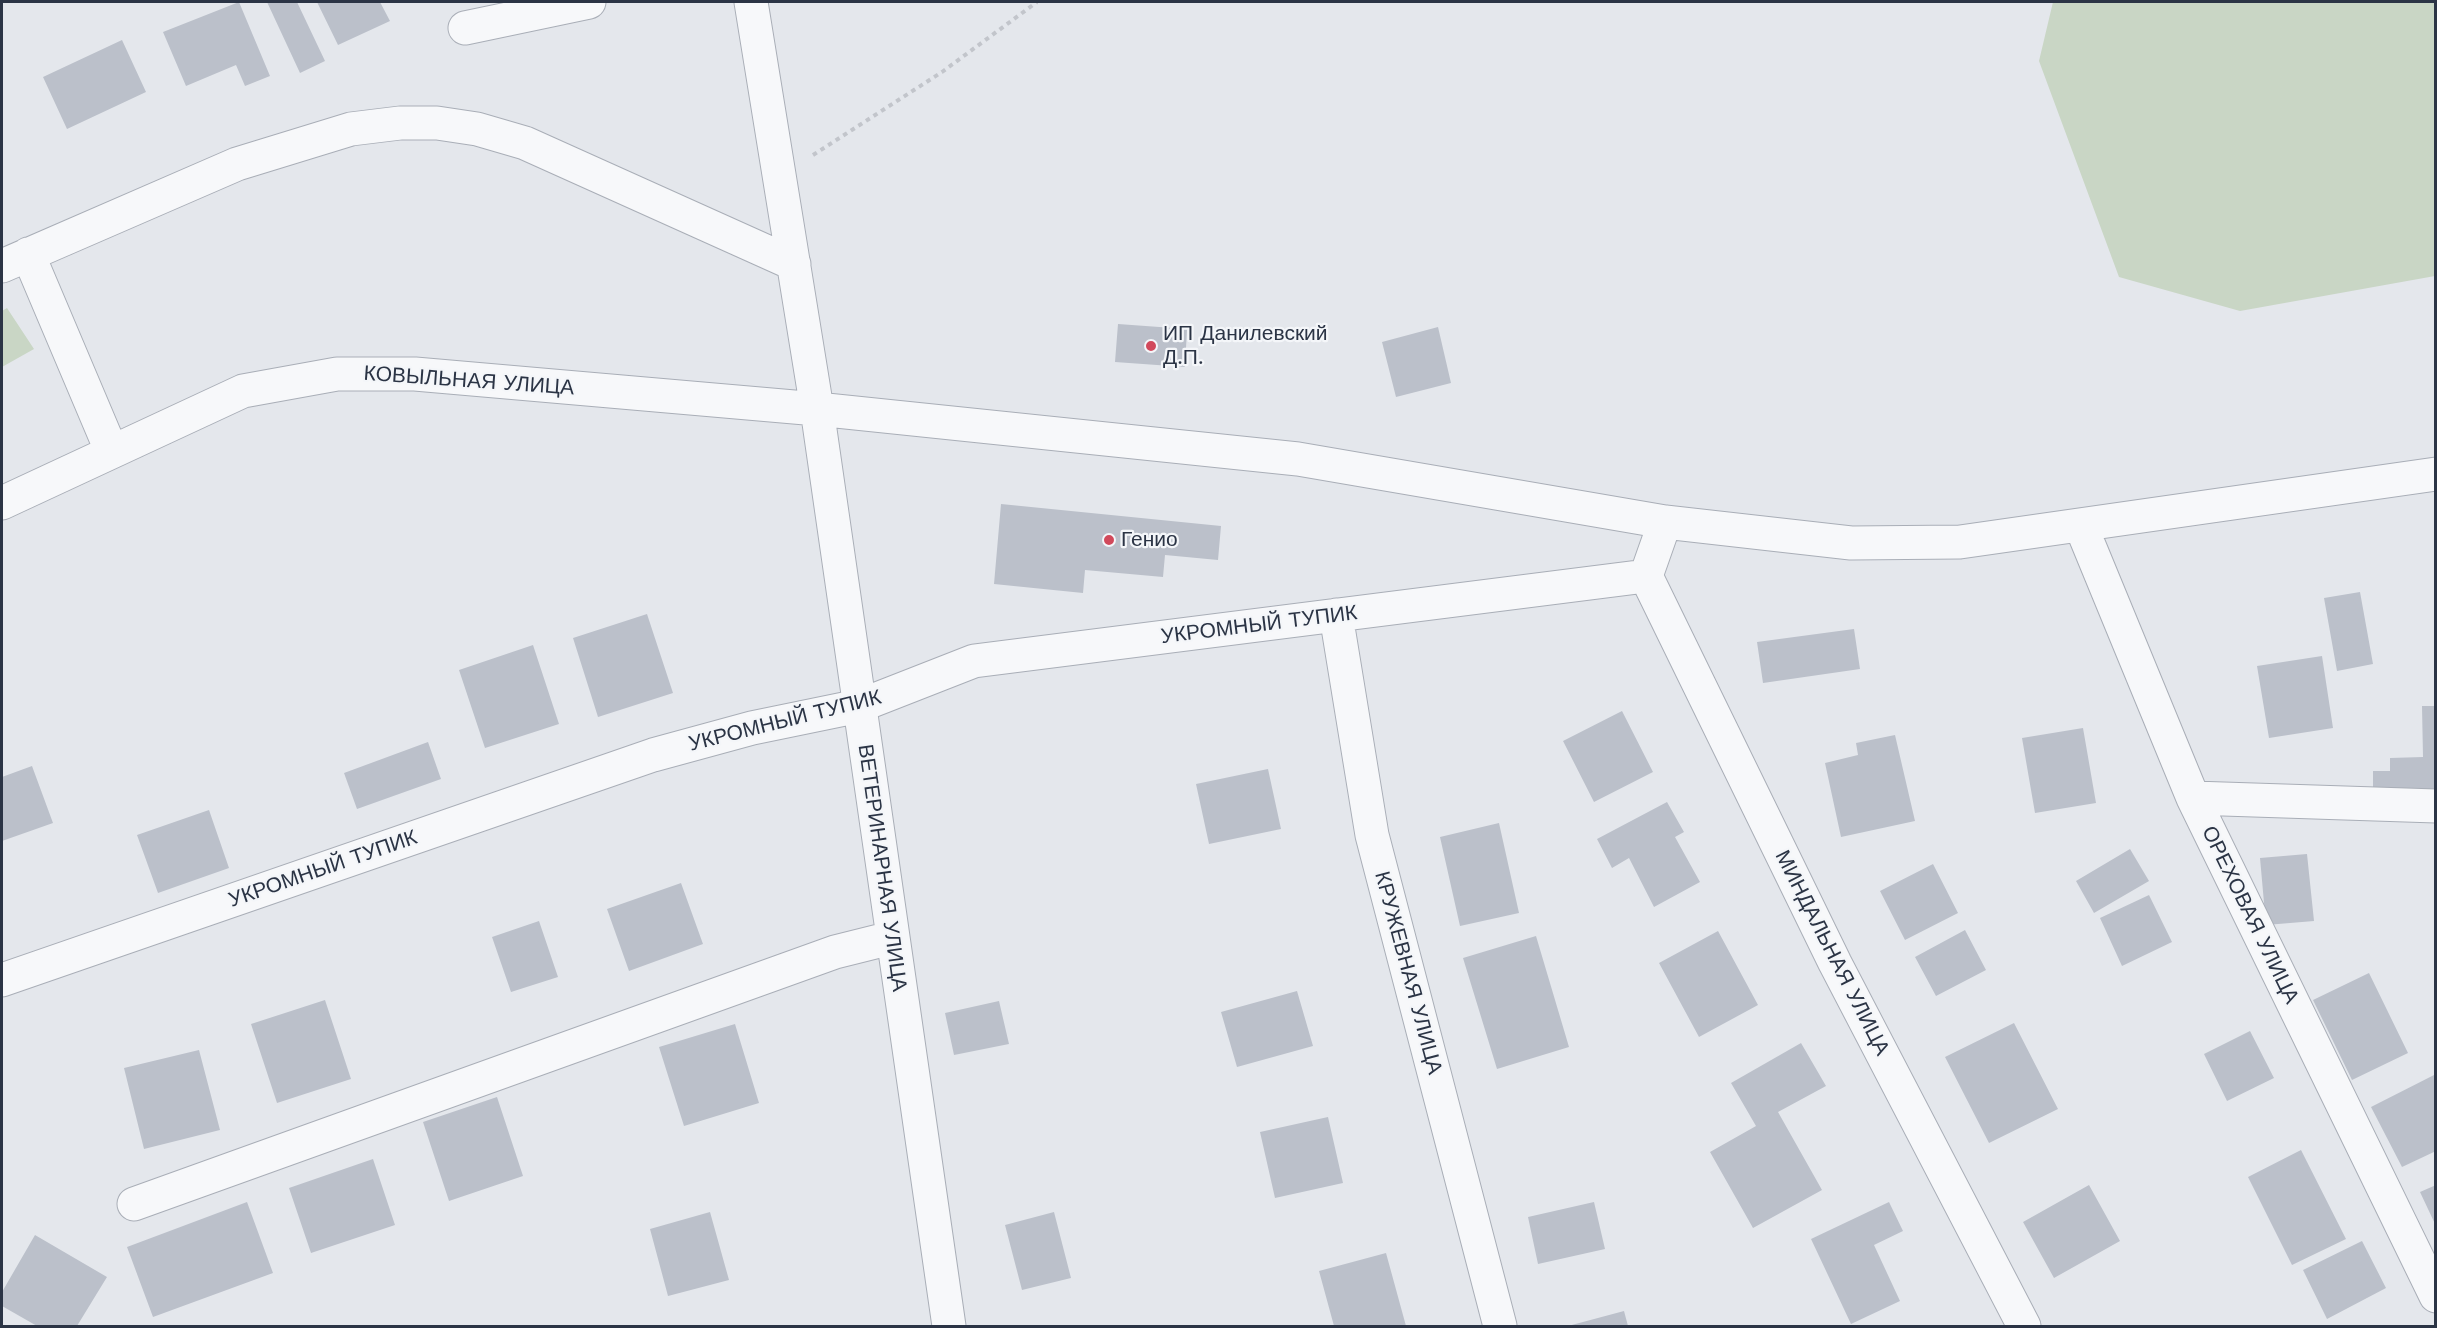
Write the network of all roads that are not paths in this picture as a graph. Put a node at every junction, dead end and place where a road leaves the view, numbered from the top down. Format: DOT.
graph roads {
  1 [pos="589,2"];
  2 [pos="751,2"];
  3 [pos="465,28"];
  4 [pos="15,260"];
  5 [pos="794,264"];
  6 [pos="817,409"];
  7 [pos="111,450"];
  8 [pos="2436,474"];
  9 [pos="2,503"];
  10 [pos="1665,522"];
  11 [pos="2081,526"];
  12 [pos="1646,576"];
  13 [pos="1336,615"];
  14 [pos="860,706"];
  15 [pos="2193,798"];
  16 [pos="2436,806"];
  17 [pos="891,938"];
  18 [pos="2,980"];
  19 [pos="134,1204"];
  20 [pos="2436,1296"];
  21 [pos="949,1326"];
  22 [pos="1500,1326"];
  23 [pos="2024,1326"];
  1 -- 3 [label="street"];
  2 -- 5 [label="street, ВЕТЕРИНАРНАЯ УЛИЦА"];
  4 -- 5 [label="street"];
  4 -- 7 [label="street"];
  5 -- 6 [label="street, ВЕТЕРИНАРНАЯ УЛИЦА"];
  6 -- 7 [label="street, КОВЫЛЬНАЯ УЛИЦА"];
  6 -- 10 [label="street, КОВЫЛЬНАЯ УЛИЦА"];
  6 -- 14 [label="street, ВЕТЕРИНАРНАЯ УЛИЦА"];
  7 -- 9 [label="street, КОВЫЛЬНАЯ УЛИЦА"];
  8 -- 11 [label="street, КОВЫЛЬНАЯ УЛИЦА"];
  10 -- 11 [label="street, КОВЫЛЬНАЯ УЛИЦА"];
  10 -- 12 [label="street"];
  11 -- 15 [label="street, ОРЕХОВАЯ УЛИЦА"];
  12 -- 13 [label="street, УКРОМНЫЙ ТУПИК"];
  12 -- 23 [label="street, МИНДАЛЬНАЯ УЛИЦА"];
  13 -- 14 [label="street, УКРОМНЫЙ ТУПИК"];
  13 -- 22 [label="street, КРУЖЕВНАЯ УЛИЦА"];
  14 -- 17 [label="street, ВЕТЕРИНАРНАЯ УЛИЦА"];
  14 -- 18 [label="street, УКРОМНЫЙ ТУПИК"];
  15 -- 16 [label="street"];
  15 -- 20 [label="street, ОРЕХОВАЯ УЛИЦА"];
  17 -- 19 [label="street"];
  17 -- 21 [label="street, ВЕТЕРИНАРНАЯ УЛИЦА"];
}
